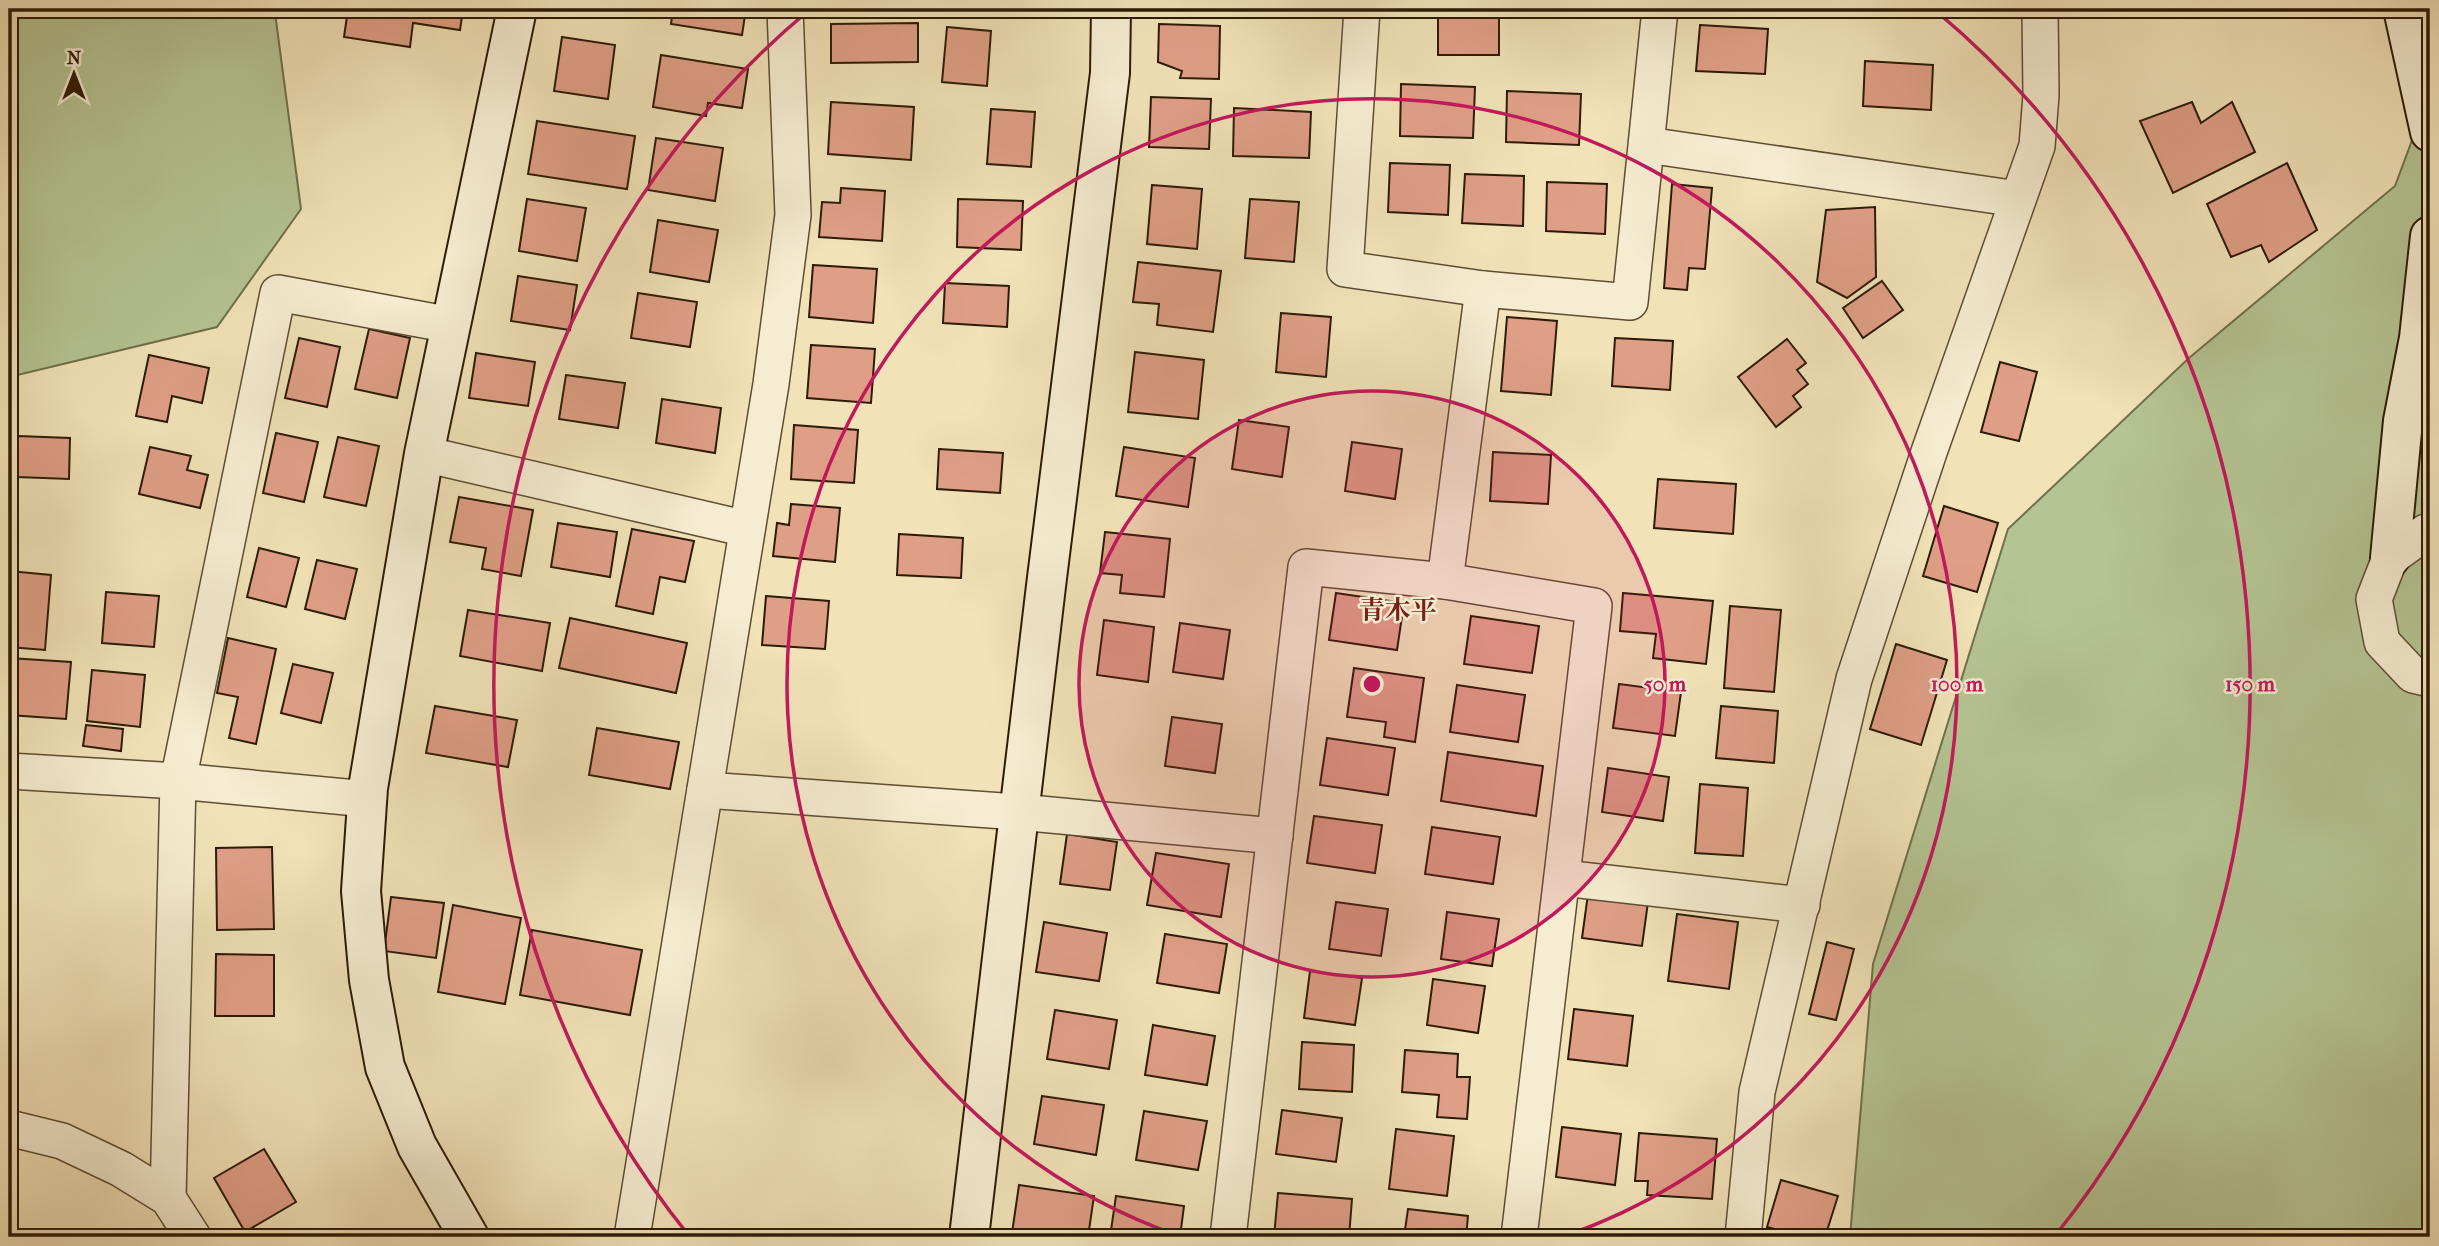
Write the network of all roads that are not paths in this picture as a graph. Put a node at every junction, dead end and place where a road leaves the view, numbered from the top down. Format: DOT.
graph roads {
  1 [pos="517,9"];
  2 [pos="785,9"];
  3 [pos="1111,9"];
  4 [pos="1362,9"];
  5 [pos="1660,9"];
  6 [pos="2040,9"];
  7 [pos="2403,9"];
  8 [pos="2430,132"];
  9 [pos="1647,145"];
  10 [pos="2018,199"];
  11 [pos="2430,236"];
  12 [pos="1483,289"];
  13 [pos="451,325"];
  14 [pos="424,454"];
  15 [pos="747,529"];
  16 [pos="2430,532"];
  17 [pos="2390,558"];
  18 [pos="1445,581"];
  19 [pos="2430,679"];
  20 [pos="9,771"];
  21 [pos="178,780"];
  22 [pos="705,790"];
  23 [pos="367,799"];
  24 [pos="1019,812"];
  25 [pos="1275,836"];
  26 [pos="1563,878"];
  27 [pos="1802,905"];
  28 [pos="9,1128"];
  29 [pos="168,1198"];
  30 [pos="193,1237"];
  31 [pos="469,1237"];
  32 [pos="632,1237"];
  33 [pos="969,1237"];
  34 [pos="1228,1237"];
  35 [pos="1519,1237"];
  36 [pos="1743,1237"];
  1 -- 13 [label="street"];
  2 -- 15 [label="street"];
  3 -- 24 [label="street"];
  4 -- 12 [label="street"];
  5 -- 9 [label="street"];
  6 -- 10 [label="street"];
  7 -- 8 [label="street"];
  9 -- 10 [label="street"];
  9 -- 12 [label="street"];
  10 -- 27 [label="street"];
  11 -- 17 [label="street"];
  12 -- 18 [label="street"];
  13 -- 14 [label="street"];
  13 -- 21 [label="street"];
  14 -- 15 [label="street"];
  14 -- 23 [label="street"];
  15 -- 22 [label="street"];
  16 -- 17 [label="street"];
  17 -- 19 [label="street"];
  18 -- 25 [label="street"];
  18 -- 26 [label="street"];
  20 -- 21 [label="street"];
  21 -- 23 [label="street"];
  21 -- 29 [label="street"];
  22 -- 24 [label="street"];
  22 -- 32 [label="street"];
  23 -- 31 [label="street"];
  24 -- 25 [label="street"];
  24 -- 33 [label="street"];
  25 -- 34 [label="street"];
  26 -- 27 [label="street"];
  26 -- 35 [label="street"];
  27 -- 36 [label="street"];
  28 -- 29 [label="street"];
  29 -- 30 [label="street"];
}
